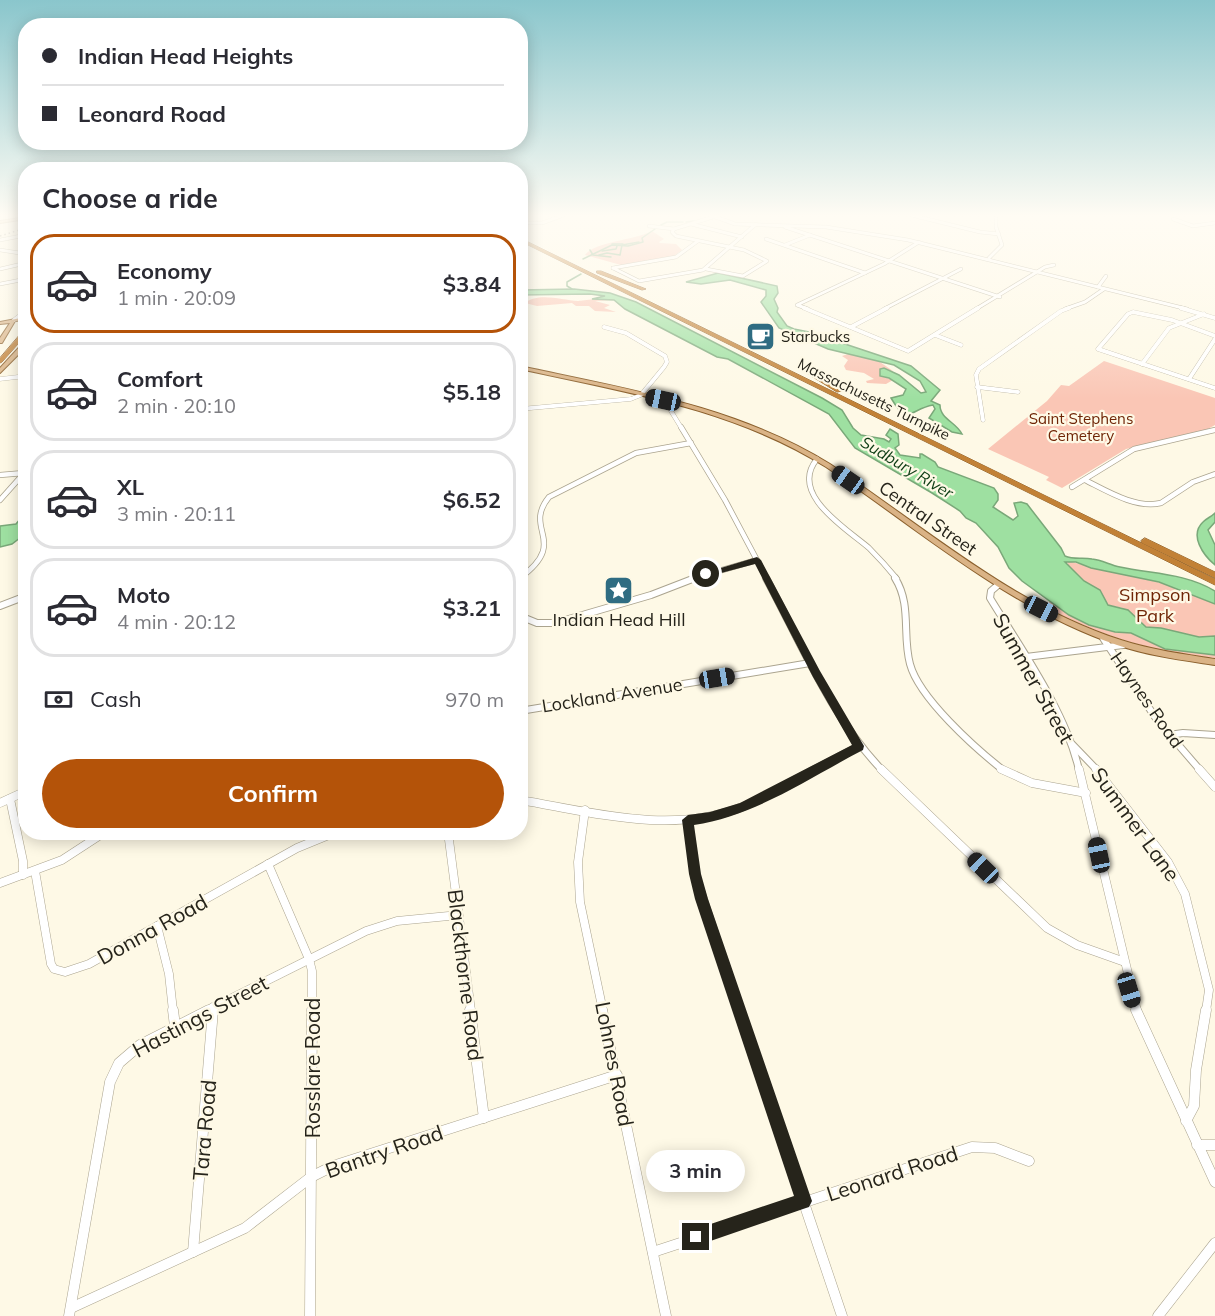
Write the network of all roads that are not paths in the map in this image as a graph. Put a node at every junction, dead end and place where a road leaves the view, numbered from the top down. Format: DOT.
graph roads {
  1 [pos="599,276"];
  2 [pos="604,276"];
  3 [pos="612,276"];
  4 [pos="630,276"];
  5 [pos="665,276"];
  6 [pos="857,276"];
  7 [pos="938,276"];
  8 [pos="946,276"];
  9 [pos="1031,276"];
  10 [pos="1060,276"];
  11 [pos="1106,276"];
  12 [pos="943,278"];
  13 [pos="18,281"];
  14 [pos="0,284"];
  15 [pos="1098,287"];
  16 [pos="644,289"];
  17 [pos="1104,289"];
  18 [pos="999,297"];
  19 [pos="1204,314"];
  20 [pos="1215,318"];
  21 [pos="18,320"];
  22 [pos="18,320"];
  23 [pos="13,321"];
  24 [pos="18,324"];
  25 [pos="1182,324"];
  26 [pos="0,326"];
  27 [pos="604,327"];
  28 [pos="851,327"];
  29 [pos="18,329"];
  30 [pos="7,331"];
  31 [pos="935,335"];
  32 [pos="1215,338"];
  33 [pos="18,340"];
  34 [pos="0,342"];
  35 [pos="961,345"];
  36 [pos="18,352"];
  37 [pos="0,353"];
  38 [pos="0,361"];
  39 [pos="1142,364"];
  40 [pos="528,369"];
  41 [pos="0,371"];
  42 [pos="810,372"];
  43 [pos="18,377"];
  44 [pos="0,379"];
  45 [pos="1189,379"];
  46 [pos="977,387"];
  47 [pos="1215,388"];
  48 [pos="1018,392"];
  49 [pos="844,393"];
  50 [pos="641,395"];
  51 [pos="670,401"];
  52 [pos="528,408"];
  53 [pos="983,420"];
  54 [pos="1215,430"];
  55 [pos="691,443"];
  56 [pos="817,459"];
  57 [pos="18,473"];
  58 [pos="1215,474"];
  59 [pos="0,475"];
  60 [pos="18,480"];
  61 [pos="1085,480"];
  62 [pos="1072,487"];
  63 [pos="0,500"];
  64 [pos="757,560"];
  65 [pos="528,572"];
  66 [pos="1215,575"];
  67 [pos="1215,582"];
  68 [pos="998,585"];
  69 [pos="18,599"];
  70 [pos="0,606"];
  71 [pos="528,619"];
  72 [pos="1103,638"];
  73 [pos="1123,645"];
  74 [pos="1109,646"];
  75 [pos="1026,657"];
  76 [pos="1215,662"];
  77 [pos="810,663"];
  78 [pos="528,710"];
  79 [pos="1169,735"];
  80 [pos="1215,735"];
  81 [pos="1072,744"];
  82 [pos="859,746"];
  83 [pos="1215,787"];
  84 [pos="1086,793"];
  85 [pos="18,795"];
  86 [pos="10,799"];
  87 [pos="528,801"];
  88 [pos="0,803"];
  89 [pos="585,810"];
  90 [pos="688,820"];
  91 [pos="18,837"];
  92 [pos="19,840"];
  93 [pos="93,840"];
  94 [pos="316,840"];
  95 [pos="449,840"];
  96 [pos="268,864"];
  97 [pos="35,871"];
  98 [pos="23,875"];
  99 [pos="0,883"];
  100 [pos="459,915"];
  101 [pos="157,927"];
  102 [pos="309,959"];
  103 [pos="1122,961"];
  104 [pos="213,1007"];
  105 [pos="175,1026"];
  106 [pos="617,1075"];
  107 [pos="484,1118"];
  108 [pos="1186,1121"];
  109 [pos="1197,1144"];
  110 [pos="1215,1145"];
  111 [pos="1029,1161"];
  112 [pos="311,1176"];
  113 [pos="1215,1182"];
  114 [pos="803,1201"];
  115 [pos="1215,1243"];
  116 [pos="193,1251"];
  117 [pos="652,1252"];
  118 [pos="70,1312"];
  119 [pos="310,1316"];
  120 [pos="666,1316"];
  121 [pos="842,1316"];
  122 [pos="1158,1316"];
  1 -- 67 [label="highway, Massachusetts Turnpike"];
  2 -- 49 [label="highway, Massachusetts Turnpike"];
  3 -- 16 [label="highway"];
  4 -- 5 [label="street"];
  6 -- 28 [label="street"];
  7 -- 12 [label="street"];
  8 -- 12 [label="street"];
  9 -- 18 [label="street"];
  10 -- 15 [label="street"];
  11 -- 15 [label="street"];
  12 -- 18 [label="street"];
  12 -- 28 [label="street"];
  13 -- 14 [label="street"];
  15 -- 17 [label="street"];
  17 -- 19 [label="street"];
  17 -- 46 [label="street"];
  18 -- 31 [label="street"];
  19 -- 20 [label="street"];
  19 -- 25 [label="street"];
  21 -- 23 [label="main road"];
  22 -- 23 [label="street"];
  23 -- 26 [label="main road"];
  23 -- 30 [label="main road"];
  24 -- 30 [label="main road"];
  25 -- 32 [label="street"];
  25 -- 39 [label="street"];
  25 -- 39 [label="street"];
  26 -- 30 [label="main road"];
  27 -- 50 [label="street"];
  28 -- 31 [label="street"];
  29 -- 37 [label="highway"];
  30 -- 34 [label="main road"];
  31 -- 35 [label="street"];
  32 -- 45 [label="street"];
  33 -- 38 [label="highway"];
  36 -- 41 [label="main road"];
  39 -- 45 [label="street"];
  40 -- 50 [label="main road, Central Street"];
  42 -- 49 [label="highway"];
  43 -- 44 [label="street"];
  45 -- 47 [label="street"];
  46 -- 48 [label="street"];
  46 -- 53 [label="street"];
  49 -- 66 [label="highway, Massachusetts Turnpike"];
  50 -- 51 [label="main road, Central Street"];
  50 -- 52 [label="street"];
  51 -- 55 [label="street"];
  51 -- 56 [label="main road, Central Street"];
  54 -- 61 [label="street"];
  55 -- 64 [label="street"];
  55 -- 65 [label="street"];
  56 -- 68 [label="main road, Central Street"];
  56 -- 84 [label="street"];
  57 -- 59 [label="street"];
  58 -- 61 [label="street"];
  60 -- 63 [label="street"];
  61 -- 62 [label="street"];
  64 -- 71 [label="street"];
  64 -- 77 [label="street"];
  68 -- 72 [label="main road, Central Street"];
  68 -- 75 [label="street, Summer Street"];
  69 -- 70 [label="street"];
  72 -- 73 [label="main road, Central Street"];
  72 -- 74 [label="street, Haynes Road"];
  73 -- 74 [label="street"];
  73 -- 76 [label="main road, Central Street"];
  74 -- 75 [label="street"];
  74 -- 79 [label="street, Haynes Road"];
  75 -- 81 [label="street, Summer Street"];
  77 -- 78 [label="street, Lockland Avenue"];
  77 -- 82 [label="street"];
  79 -- 80 [label="street"];
  79 -- 83 [label="street, Haynes Road"];
  81 -- 84 [label="street, Summer Street"];
  81 -- 108 [label="street, Summer Lane"];
  82 -- 90 [label="street"];
  82 -- 103 [label="street"];
  84 -- 103 [label="street, Summer Street"];
  85 -- 86 [label="street"];
  86 -- 88 [label="street"];
  86 -- 91 [label="street"];
  87 -- 89 [label="street"];
  89 -- 90 [label="street"];
  89 -- 106 [label="street, Lohnes Road"];
  90 -- 114 [label="street"];
  92 -- 98 [label="street"];
  93 -- 97 [label="street"];
  94 -- 96 [label="street, Donna Road"];
  95 -- 100 [label="street, Blackthorne Road"];
  96 -- 101 [label="street, Donna Road"];
  96 -- 102 [label="street, Rosslare Road"];
  97 -- 98 [label="street"];
  97 -- 101 [label="street, Donna Road"];
  98 -- 99 [label="street"];
  100 -- 102 [label="street, Hastings Street"];
  100 -- 107 [label="street, Blackthorne Road"];
  101 -- 105 [label="street"];
  102 -- 104 [label="street, Hastings Street"];
  102 -- 112 [label="street, Rosslare Road"];
  103 -- 108 [label="street, Summer Street"];
  104 -- 105 [label="street, Hastings Street"];
  104 -- 116 [label="street, Tara Road"];
  105 -- 118 [label="street, Hastings Street"];
  106 -- 107 [label="street, Bantry Road"];
  106 -- 117 [label="street, Lohnes Road"];
  107 -- 112 [label="street, Bantry Road"];
  108 -- 109 [label="street, Summer Street"];
  109 -- 110 [label="street"];
  109 -- 113 [label="street, Summer Street"];
  111 -- 114 [label="street, Leonard Road"];
  112 -- 116 [label="street, Bantry Road"];
  112 -- 119 [label="street, Rosslare Road"];
  114 -- 117 [label="street, Leonard Road"];
  114 -- 121 [label="street"];
  115 -- 122 [label="street"];
  116 -- 118 [label="street, Bantry Road"];
  117 -- 120 [label="street, Lohnes Road"];
}
